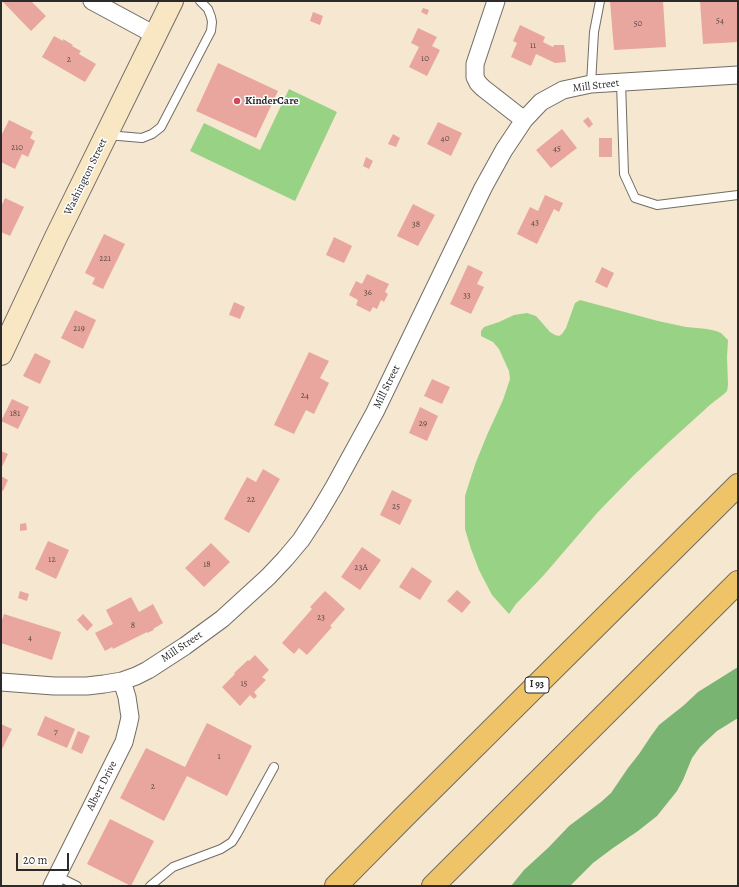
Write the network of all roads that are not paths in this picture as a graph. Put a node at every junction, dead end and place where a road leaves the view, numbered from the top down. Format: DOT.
graph roads {
  1 [pos="92,1"];
  2 [pos="172,1"];
  3 [pos="200,1"];
  4 [pos="496,1"];
  5 [pos="600,1"];
  6 [pos="155,35"];
  7 [pos="738,75"];
  8 [pos="621,82"];
  9 [pos="591,84"];
  10 [pos="524,120"];
  11 [pos="106,135"];
  12 [pos="738,195"];
  13 [pos="1,354"];
  14 [pos="738,485"];
  15 [pos="738,582"];
  16 [pos="122,681"];
  17 [pos="1,682"];
  18 [pos="274,766"];
  19 [pos="55,881"];
  20 [pos="77,886"];
  21 [pos="150,886"];
  22 [pos="336,886"];
  23 [pos="433,886"];
  1 -- 6 [label="street"];
  2 -- 6 [label="main road, Washington Street"];
  3 -- 11 [label="lane"];
  4 -- 10 [label="street"];
  5 -- 9 [label="lane"];
  6 -- 11 [label="main road, Washington Street"];
  7 -- 8 [label="street, Mill Street"];
  8 -- 9 [label="street, Mill Street"];
  8 -- 12 [label="lane"];
  9 -- 10 [label="street, Mill Street"];
  10 -- 16 [label="street, Mill Street"];
  11 -- 13 [label="main road, Washington Street"];
  14 -- 22 [label="highway, I 93"];
  15 -- 23 [label="highway"];
  16 -- 17 [label="street, Mill Street"];
  16 -- 19 [label="street, Albert Drive"];
  18 -- 21 [label="lane"];
  19 -- 20 [label="lane"];
}
